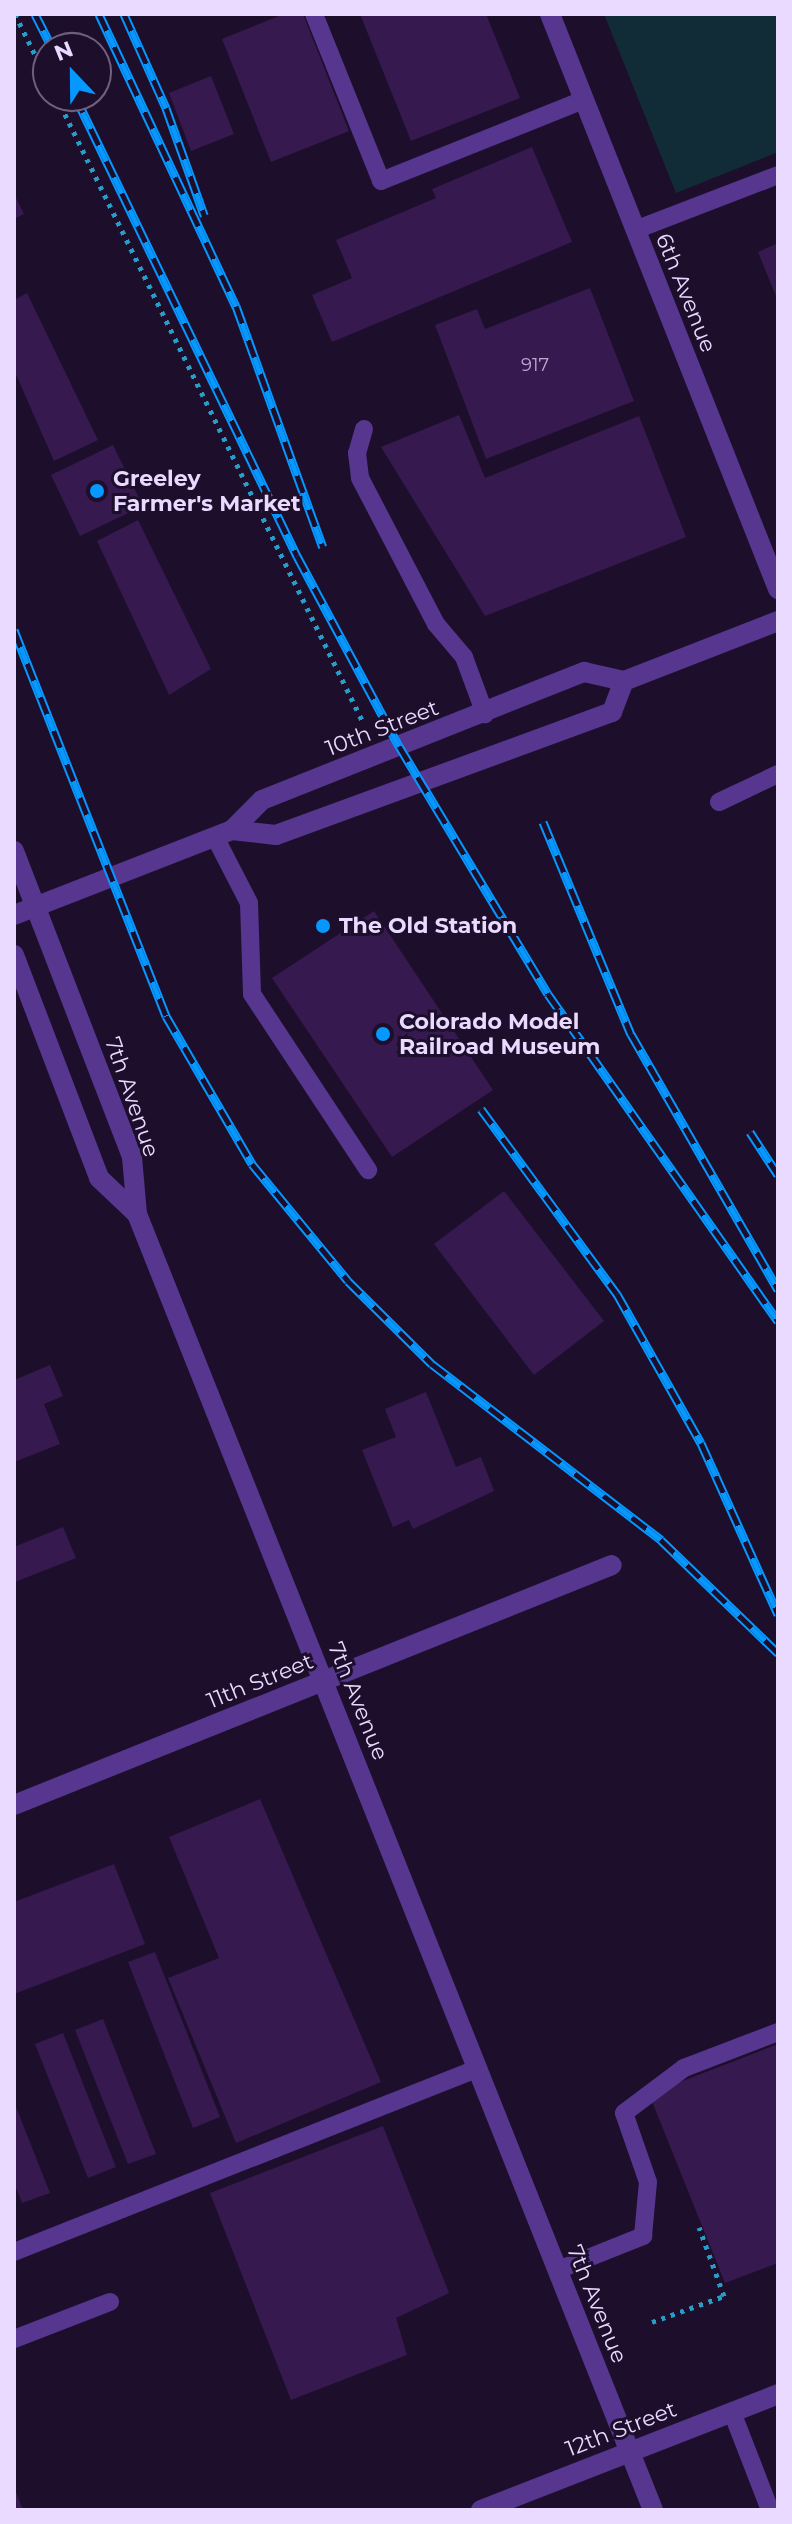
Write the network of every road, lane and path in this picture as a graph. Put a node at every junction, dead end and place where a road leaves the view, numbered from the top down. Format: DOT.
graph roads {
  1 [pos="15,14"];
  2 [pos="314,14"];
  3 [pos="550,14"];
  4 [pos="32,49"];
  5 [pos="584,100"];
  6 [pos="64,112"];
  7 [pos="778,175"];
  8 [pos="635,230"];
  9 [pos="364,429"];
  10 [pos="778,589"];
  11 [pos="778,621"];
  12 [pos="624,681"];
  13 [pos="485,714"];
  14 [pos="363,722"];
  15 [pos="778,774"];
  16 [pos="719,802"];
  17 [pos="224,834"];
  18 [pos="14,851"];
  19 [pos="35,906"];
  20 [pos="14,915"];
  21 [pos="14,955"];
  22 [pos="368,1170"];
  23 [pos="137,1214"];
  24 [pos="612,1565"];
  25 [pos="325,1681"];
  26 [pos="14,1805"];
  27 [pos="778,2032"];
  28 [pos="478,2068"];
  29 [pos="699,2227"];
  30 [pos="14,2252"];
  31 [pos="558,2270"];
  32 [pos="110,2302"];
  33 [pos="652,2322"];
  34 [pos="14,2339"];
  35 [pos="778,2394"];
  36 [pos="732,2412"];
  37 [pos="630,2451"];
  38 [pos="481,2510"];
  39 [pos="653,2510"];
  40 [pos="770,2510"];
  1 -- 4 [label="path"];
  2 -- 5 [label="lane"];
  3 -- 5 [label="street, 6th Avenue"];
  5 -- 8 [label="street, 6th Avenue"];
  6 -- 14 [label="path"];
  7 -- 8 [label="lane"];
  8 -- 10 [label="street, 6th Avenue"];
  9 -- 13 [label="lane"];
  11 -- 12 [label="street"];
  12 -- 13 [label="street, 10th Street"];
  12 -- 17 [label="street"];
  13 -- 17 [label="street, 10th Street"];
  15 -- 16 [label="lane"];
  17 -- 19 [label="street, 10th Street"];
  17 -- 22 [label="lane"];
  18 -- 19 [label="street, 7th Avenue"];
  19 -- 20 [label="street, 10th Street"];
  19 -- 23 [label="street, 7th Avenue"];
  21 -- 23 [label="street"];
  23 -- 25 [label="street, 7th Avenue"];
  24 -- 25 [label="street, 11th Street"];
  25 -- 26 [label="street, 11th Street"];
  25 -- 28 [label="street, 7th Avenue"];
  27 -- 31 [label="lane"];
  28 -- 30 [label="lane"];
  28 -- 31 [label="street, 7th Avenue"];
  29 -- 33 [label="path"];
  31 -- 37 [label="street, 7th Avenue"];
  32 -- 34 [label="lane"];
  35 -- 36 [label="street, 12th Street"];
  36 -- 37 [label="street, 12th Street"];
  36 -- 40 [label="lane"];
  37 -- 38 [label="street, 12th Street"];
  37 -- 39 [label="street, 7th Avenue"];
}
